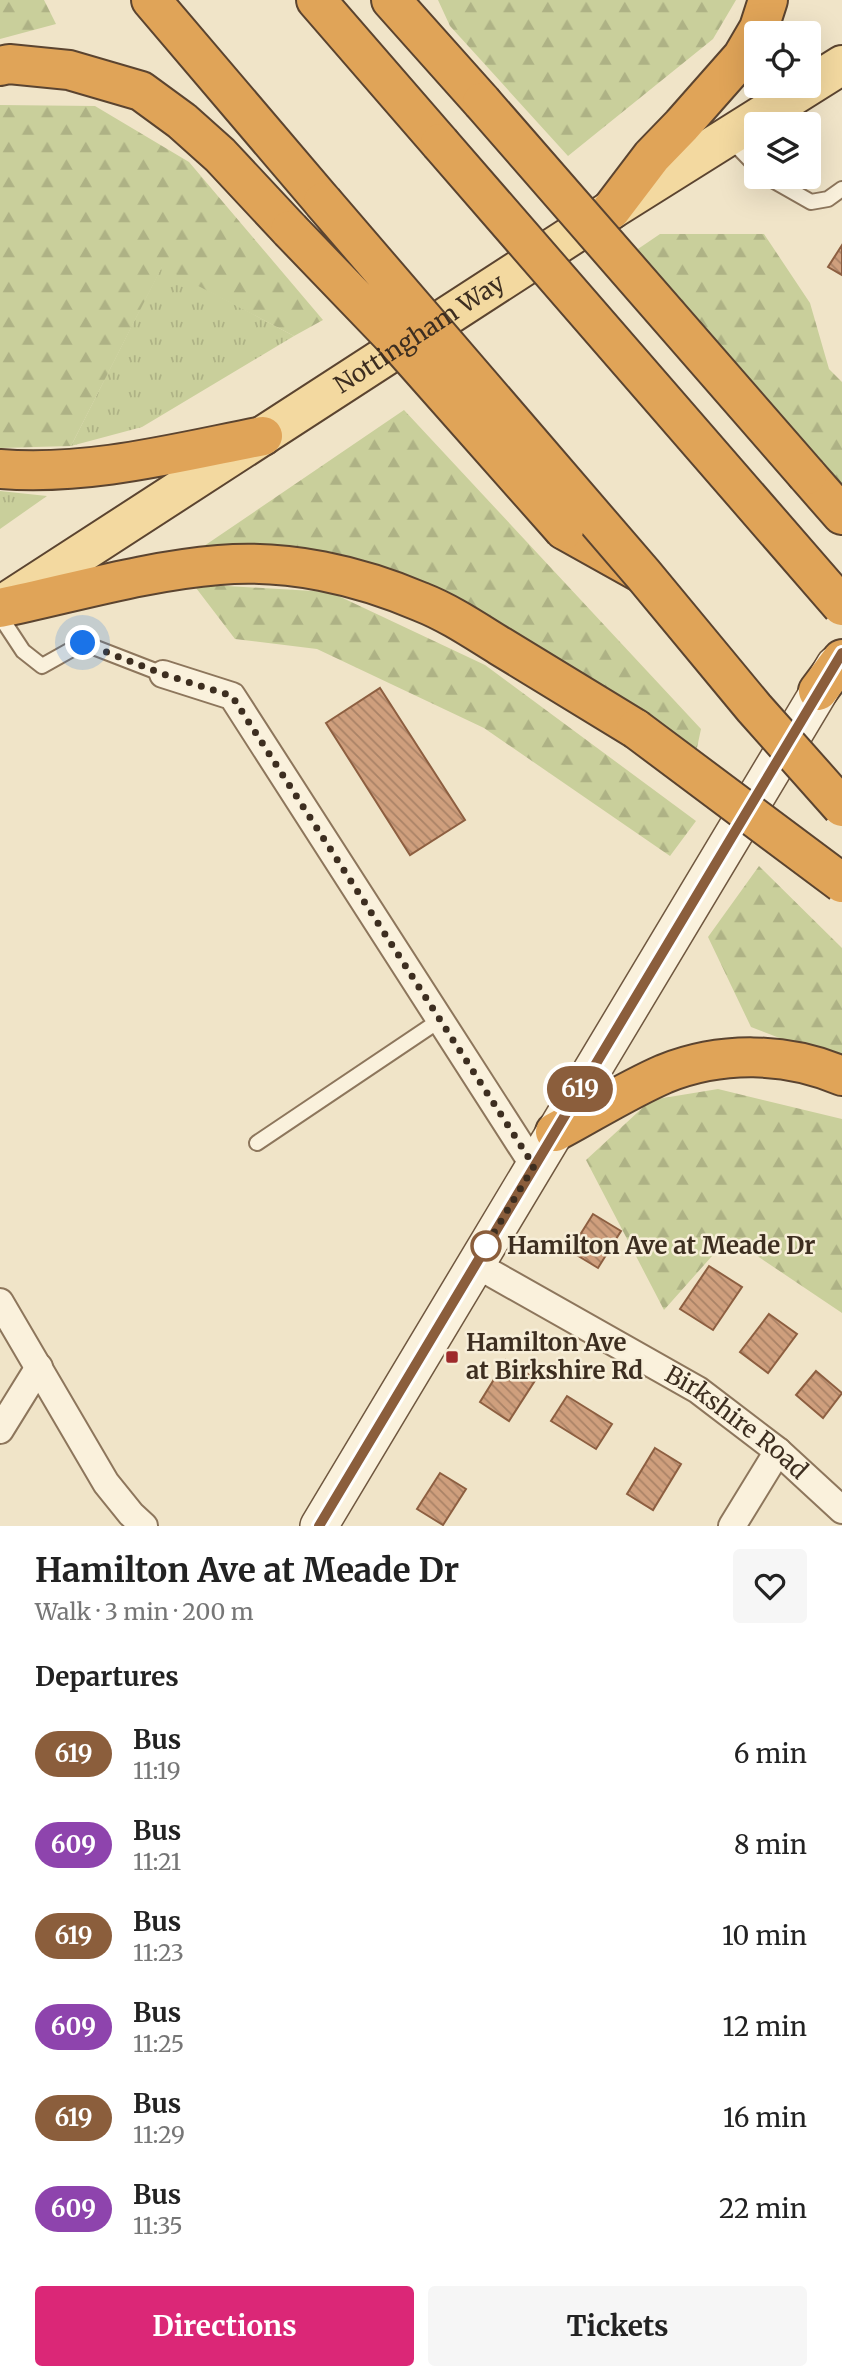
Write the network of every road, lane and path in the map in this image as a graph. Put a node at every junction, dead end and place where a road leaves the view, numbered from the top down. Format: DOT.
graph roads {
  1 [pos="150,0"];
  2 [pos="316,0"];
  3 [pos="768,0"];
  4 [pos="401,8"];
  5 [pos="842,65"];
  6 [pos="0,66"];
  7 [pos="728,137"];
  8 [pos="744,154"];
  9 [pos="788,189"];
  10 [pos="841,191"];
  11 [pos="611,210"];
  12 [pos="263,436"];
  13 [pos="0,469"];
  14 [pos="807,475"];
  15 [pos="842,509"];
  16 [pos="842,515"];
  17 [pos="643,574"];
  18 [pos="842,606"];
  19 [pos="0,607"];
  20 [pos="0,616"];
  21 [pos="842,653"];
  22 [pos="842,659"];
  23 [pos="163,674"];
  24 [pos="818,691"];
  25 [pos="842,807"];
  26 [pos="842,883"];
  27 [pos="440,1020"];
  28 [pos="842,1076"];
  29 [pos="555,1132"];
  30 [pos="257,1143"];
  31 [pos="534,1166"];
  32 [pos="475,1264"];
  33 [pos="0,1302"];
  34 [pos="39,1367"];
  35 [pos="0,1430"];
  36 [pos="778,1451"];
  37 [pos="842,1510"];
  38 [pos="144,1526"];
  39 [pos="319,1526"];
  40 [pos="732,1526"];
  1 -- 17 [label="highway, bridge"];
  2 -- 18 [label="highway, bridge"];
  3 -- 11 [label="highway"];
  4 -- 14 [label="highway, bridge"];
  5 -- 7 [label="main road, Nottingham Way"];
  6 -- 17 [label="highway, bridge"];
  7 -- 8 [label="lane"];
  7 -- 11 [label="main road, Nottingham Way"];
  9 -- 10 [label="lane"];
  11 -- 12 [label="main road, Nottingham Way"];
  12 -- 13 [label="highway"];
  12 -- 19 [label="main road, Nottingham Way"];
  14 -- 15 [label="highway"];
  14 -- 16 [label="highway"];
  17 -- 25 [label="highway, bridge"];
  19 -- 26 [label="highway, bridge"];
  20 -- 23 [label="lane"];
  21 -- 24 [label="main road"];
  22 -- 24 [label="highway"];
  23 -- 27 [label="street"];
  24 -- 29 [label="main road"];
  27 -- 30 [label="lane"];
  27 -- 31 [label="street"];
  28 -- 29 [label="highway"];
  29 -- 31 [label="main road"];
  31 -- 32 [label="main road"];
  32 -- 36 [label="street, Birkshire Road"];
  32 -- 39 [label="main road"];
  33 -- 34 [label="street"];
  34 -- 35 [label="street"];
  34 -- 38 [label="street"];
  36 -- 37 [label="street, Birkshire Road"];
  36 -- 40 [label="street"];
}
